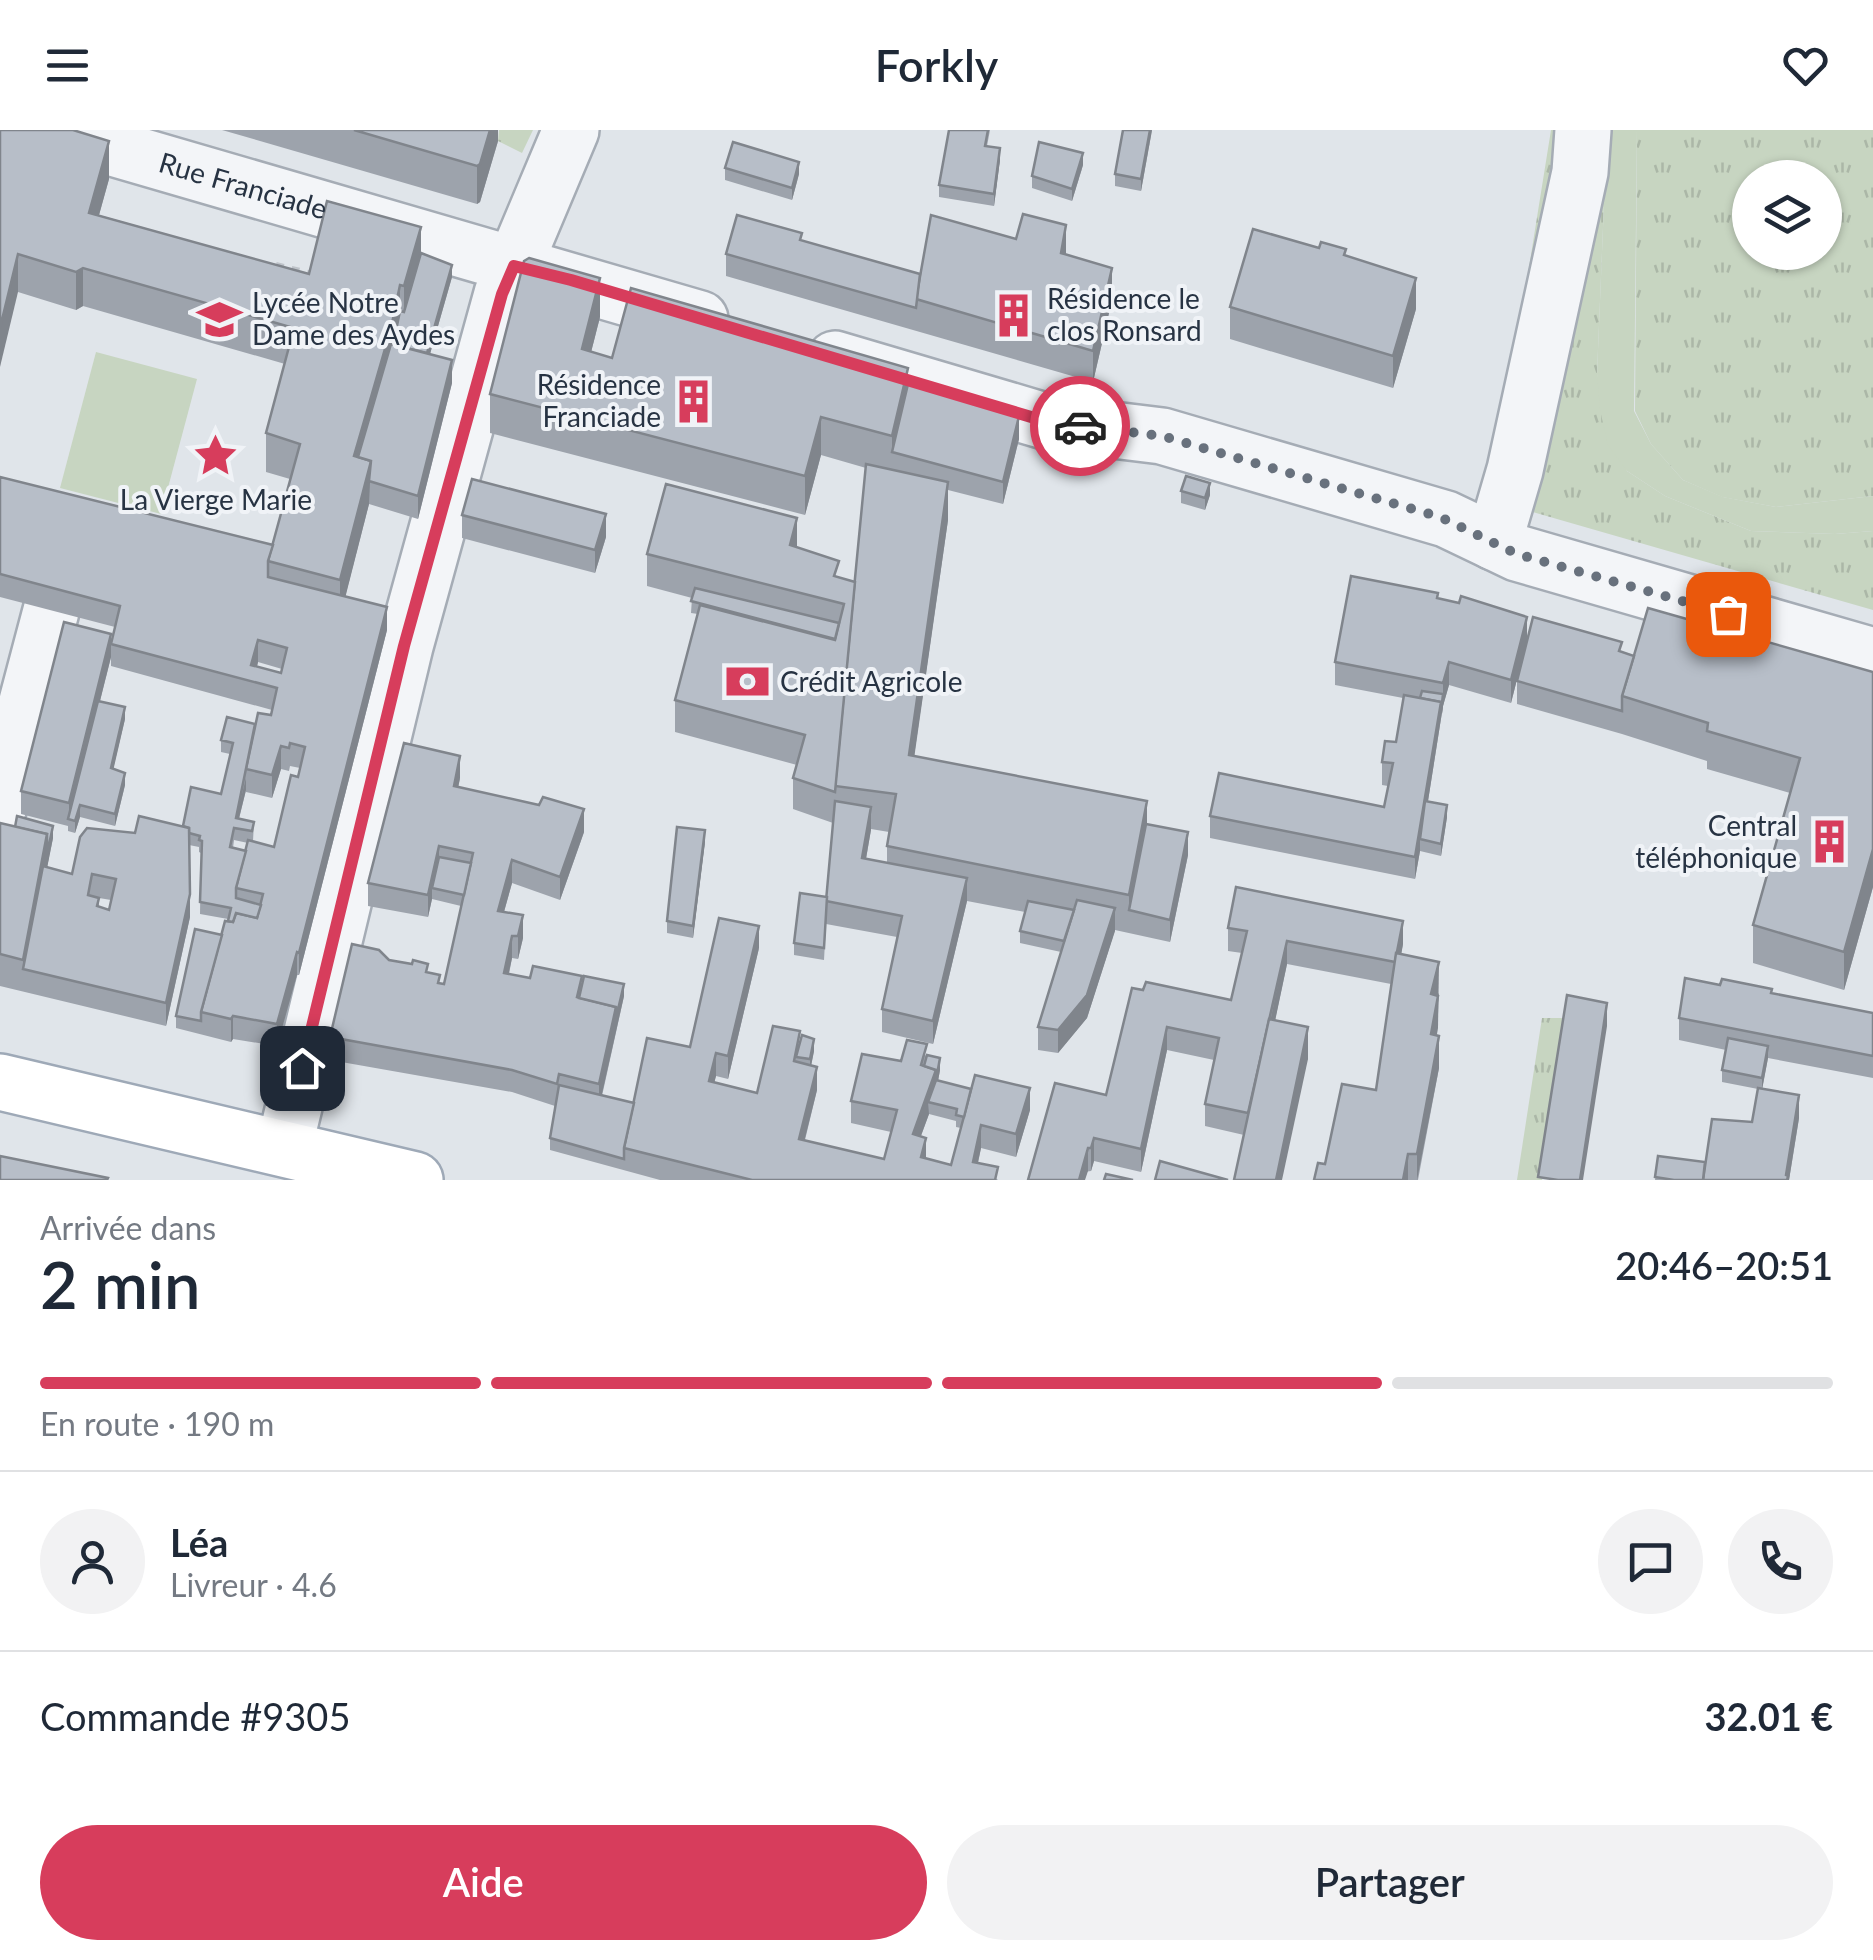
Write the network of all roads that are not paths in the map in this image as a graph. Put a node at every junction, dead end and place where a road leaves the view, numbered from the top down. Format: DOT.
graph roads {
  1 [pos="52,130"];
  2 [pos="571,130"];
  3 [pos="1583,130"];
  4 [pos="514,266"];
  5 [pos="1494,542"];
  6 [pos="52,611"];
  7 [pos="1873,656"];
  8 [pos="0,804"];
  9 [pos="0,1082"];
  10 [pos="284,1148"];
  11 [pos="400,1178"];
  1 -- 4 [label="street, Rue Franciade"];
  2 -- 4 [label="street"];
  3 -- 5 [label="street"];
  4 -- 5 [label="street, Rue Franciade"];
  4 -- 10 [label="street"];
  5 -- 7 [label="street, Rue Franciade"];
  6 -- 8 [label="street"];
  9 -- 10 [label="main road"];
  10 -- 11 [label="main road"];
}
